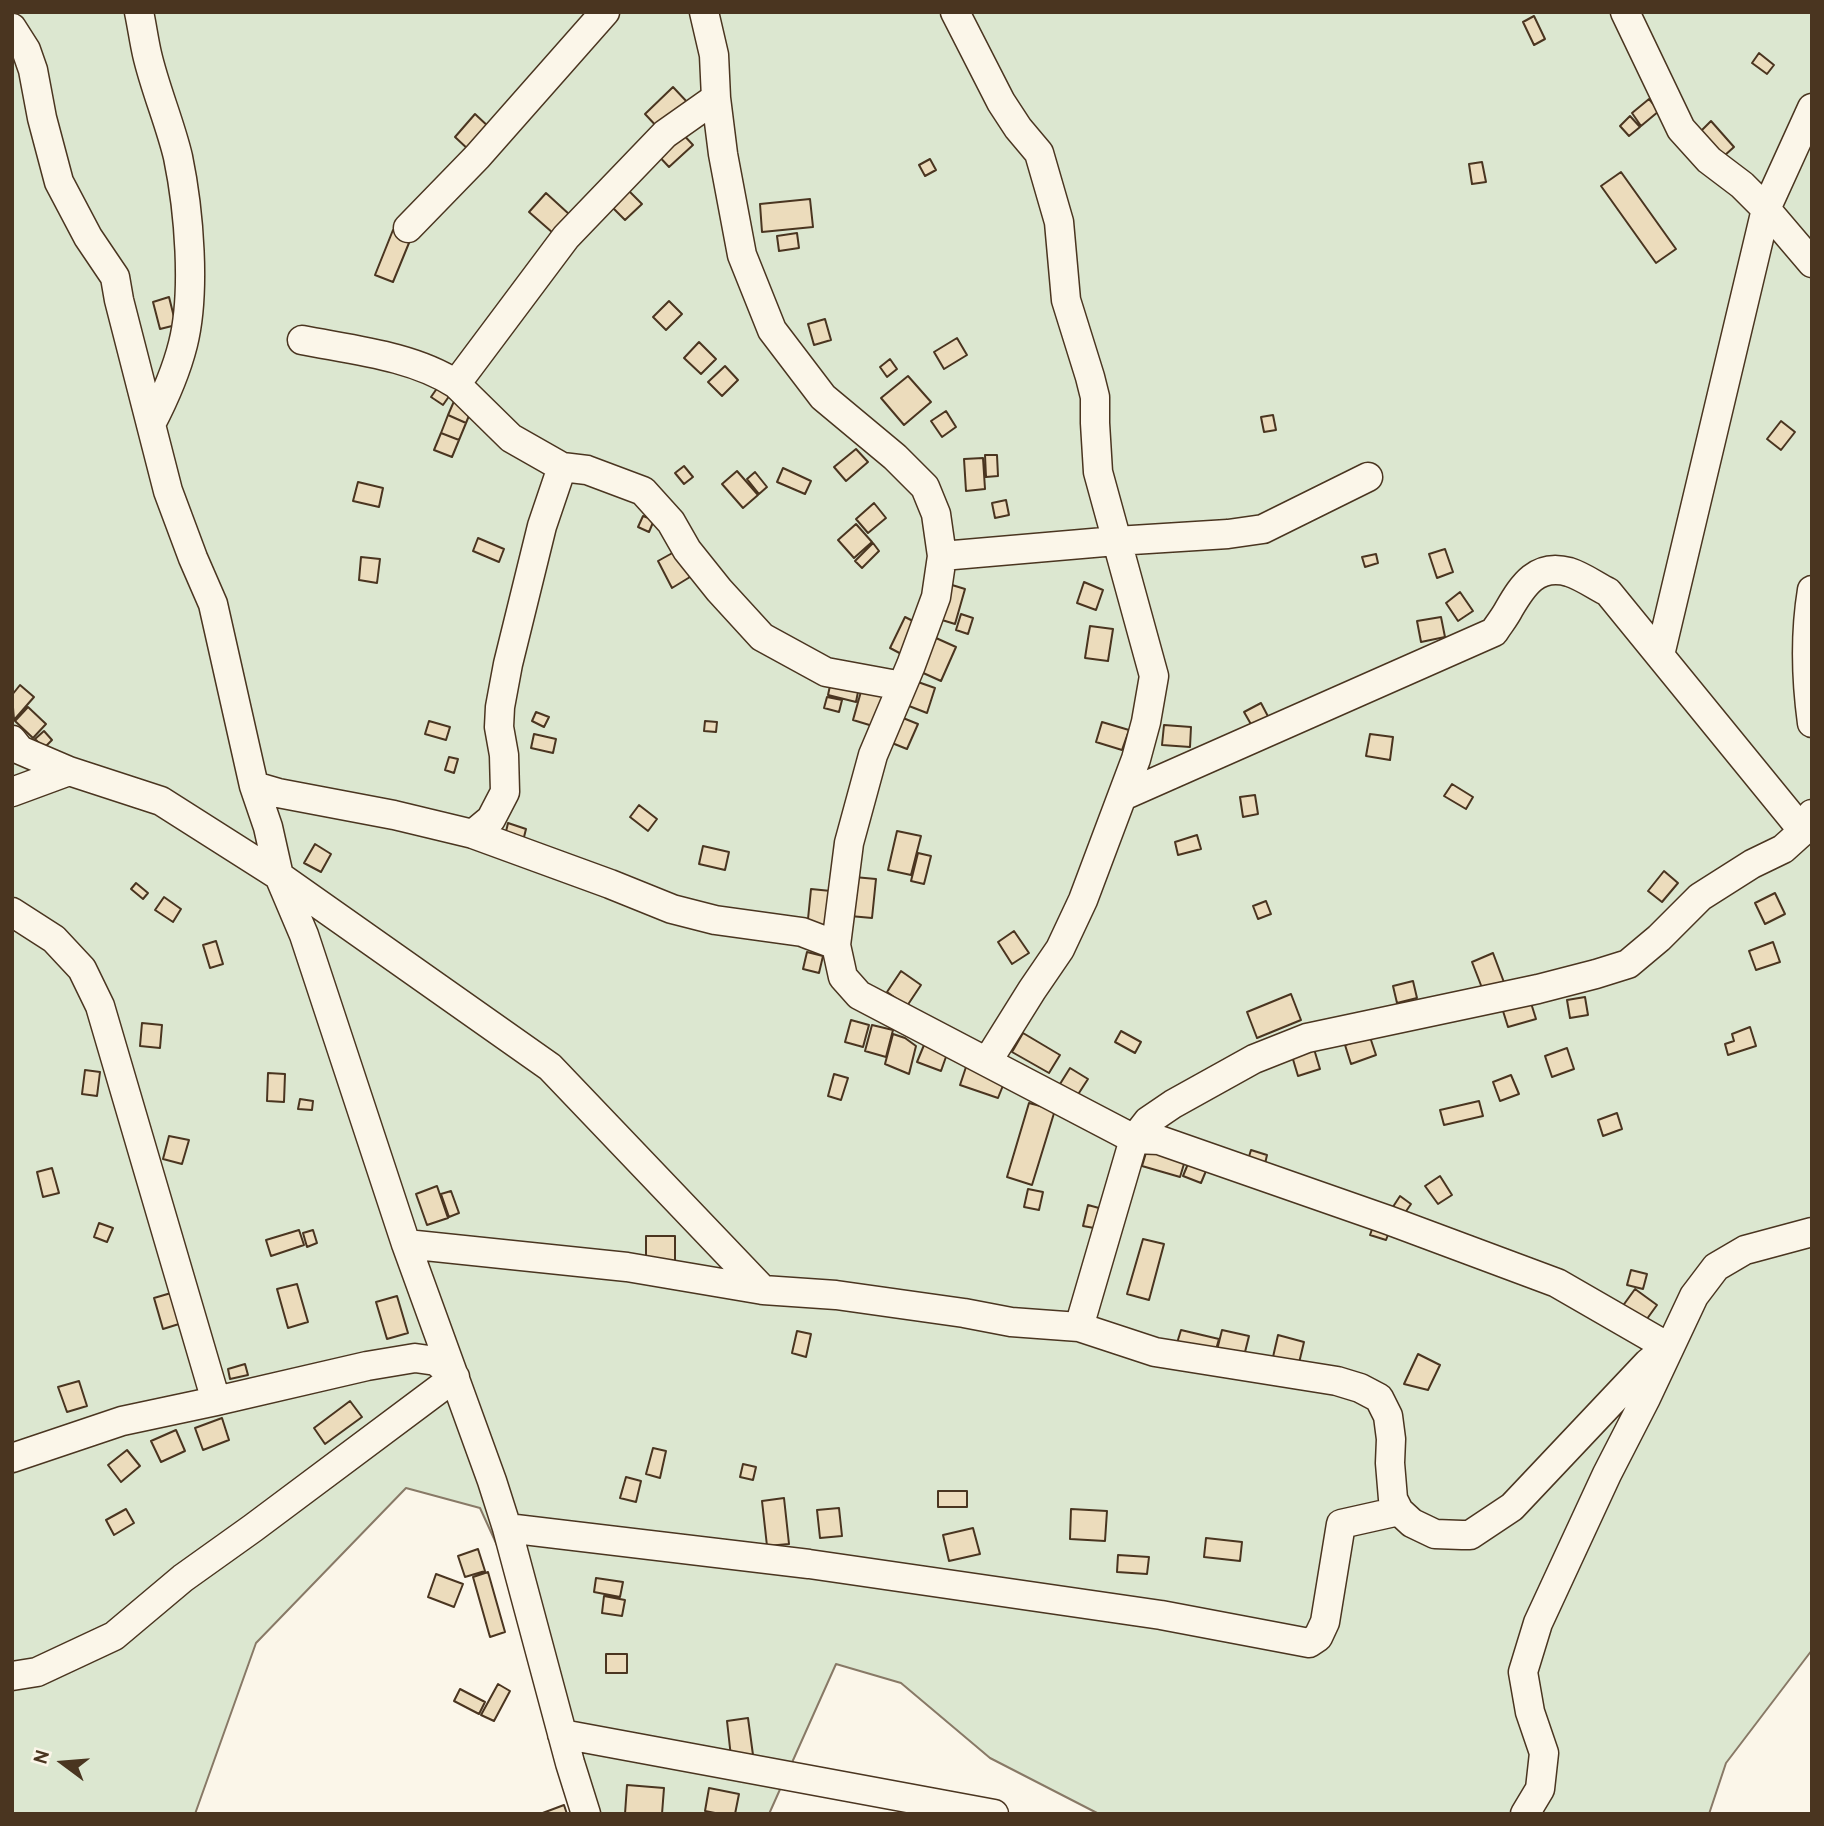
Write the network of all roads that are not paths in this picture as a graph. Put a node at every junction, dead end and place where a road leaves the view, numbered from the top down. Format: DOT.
graph roads {
  1 [pos="139,12"];
  2 [pos="605,12"];
  3 [pos="704,12"];
  4 [pos="955,12"];
  5 [pos="1625,12"];
  6 [pos="12,28"];
  7 [pos="716,98"];
  8 [pos="1812,108"];
  9 [pos="1766,209"];
  10 [pos="408,228"];
  11 [pos="1812,263"];
  12 [pos="302,340"];
  13 [pos="456,384"];
  14 [pos="151,424"];
  15 [pos="562,467"];
  16 [pos="1368,477"];
  17 [pos="1116,541"];
  18 [pos="942,556"];
  19 [pos="1812,590"];
  20 [pos="1660,655"];
  21 [pos="902,686"];
  22 [pos="1812,723"];
  23 [pos="12,740"];
  24 [pos="69,771"];
  25 [pos="254,786"];
  26 [pos="12,792"];
  27 [pos="1123,796"];
  28 [pos="1807,822"];
  29 [pos="473,834"];
  30 [pos="279,876"];
  31 [pos="12,912"];
  32 [pos="836,945"];
  33 [pos="987,1062"];
  34 [pos="1134,1139"];
  35 [pos="1812,1232"];
  36 [pos="406,1244"];
  37 [pos="764,1290"];
  38 [pos="1079,1327"];
  39 [pos="1668,1347"];
  40 [pos="455,1377"];
  41 [pos="216,1401"];
  42 [pos="12,1458"];
  43 [pos="1399,1511"];
  44 [pos="507,1528"];
  45 [pos="12,1676"];
  46 [pos="562,1734"];
  47 [pos="586,1814"];
  48 [pos="994,1814"];
  49 [pos="1525,1814"];
  1 -- 14 [label="street"];
  2 -- 10 [label="street"];
  3 -- 7 [label="street"];
  4 -- 17 [label="street"];
  5 -- 9 [label="street"];
  6 -- 14 [label="street"];
  7 -- 13 [label="street"];
  7 -- 18 [label="street"];
  8 -- 9 [label="street"];
  9 -- 11 [label="street"];
  9 -- 20 [label="street"];
  12 -- 13 [label="street"];
  13 -- 15 [label="street"];
  14 -- 25 [label="street"];
  15 -- 21 [label="street"];
  15 -- 29 [label="street"];
  16 -- 17 [label="street"];
  17 -- 18 [label="street"];
  17 -- 27 [label="street"];
  18 -- 21 [label="street"];
  19 -- 22 [label="street"];
  20 -- 27 [label="street"];
  20 -- 28 [label="street"];
  21 -- 32 [label="street"];
  23 -- 24 [label="street"];
  24 -- 26 [label="street"];
  24 -- 30 [label="street"];
  25 -- 29 [label="street"];
  25 -- 30 [label="street"];
  27 -- 33 [label="street"];
  28 -- 34 [label="street"];
  29 -- 32 [label="street"];
  30 -- 36 [label="street"];
  30 -- 37 [label="street"];
  31 -- 41 [label="street"];
  32 -- 33 [label="street"];
  33 -- 34 [label="street"];
  34 -- 38 [label="street"];
  34 -- 39 [label="street"];
  35 -- 39 [label="street"];
  36 -- 37 [label="street"];
  36 -- 40 [label="street"];
  37 -- 38 [label="street"];
  38 -- 43 [label="street"];
  39 -- 43 [label="street"];
  39 -- 49 [label="street"];
  40 -- 41 [label="street"];
  40 -- 44 [label="street"];
  40 -- 45 [label="street"];
  41 -- 42 [label="street"];
  43 -- 44 [label="street"];
  44 -- 46 [label="street"];
  46 -- 47 [label="street"];
  46 -- 48 [label="street"];
}
